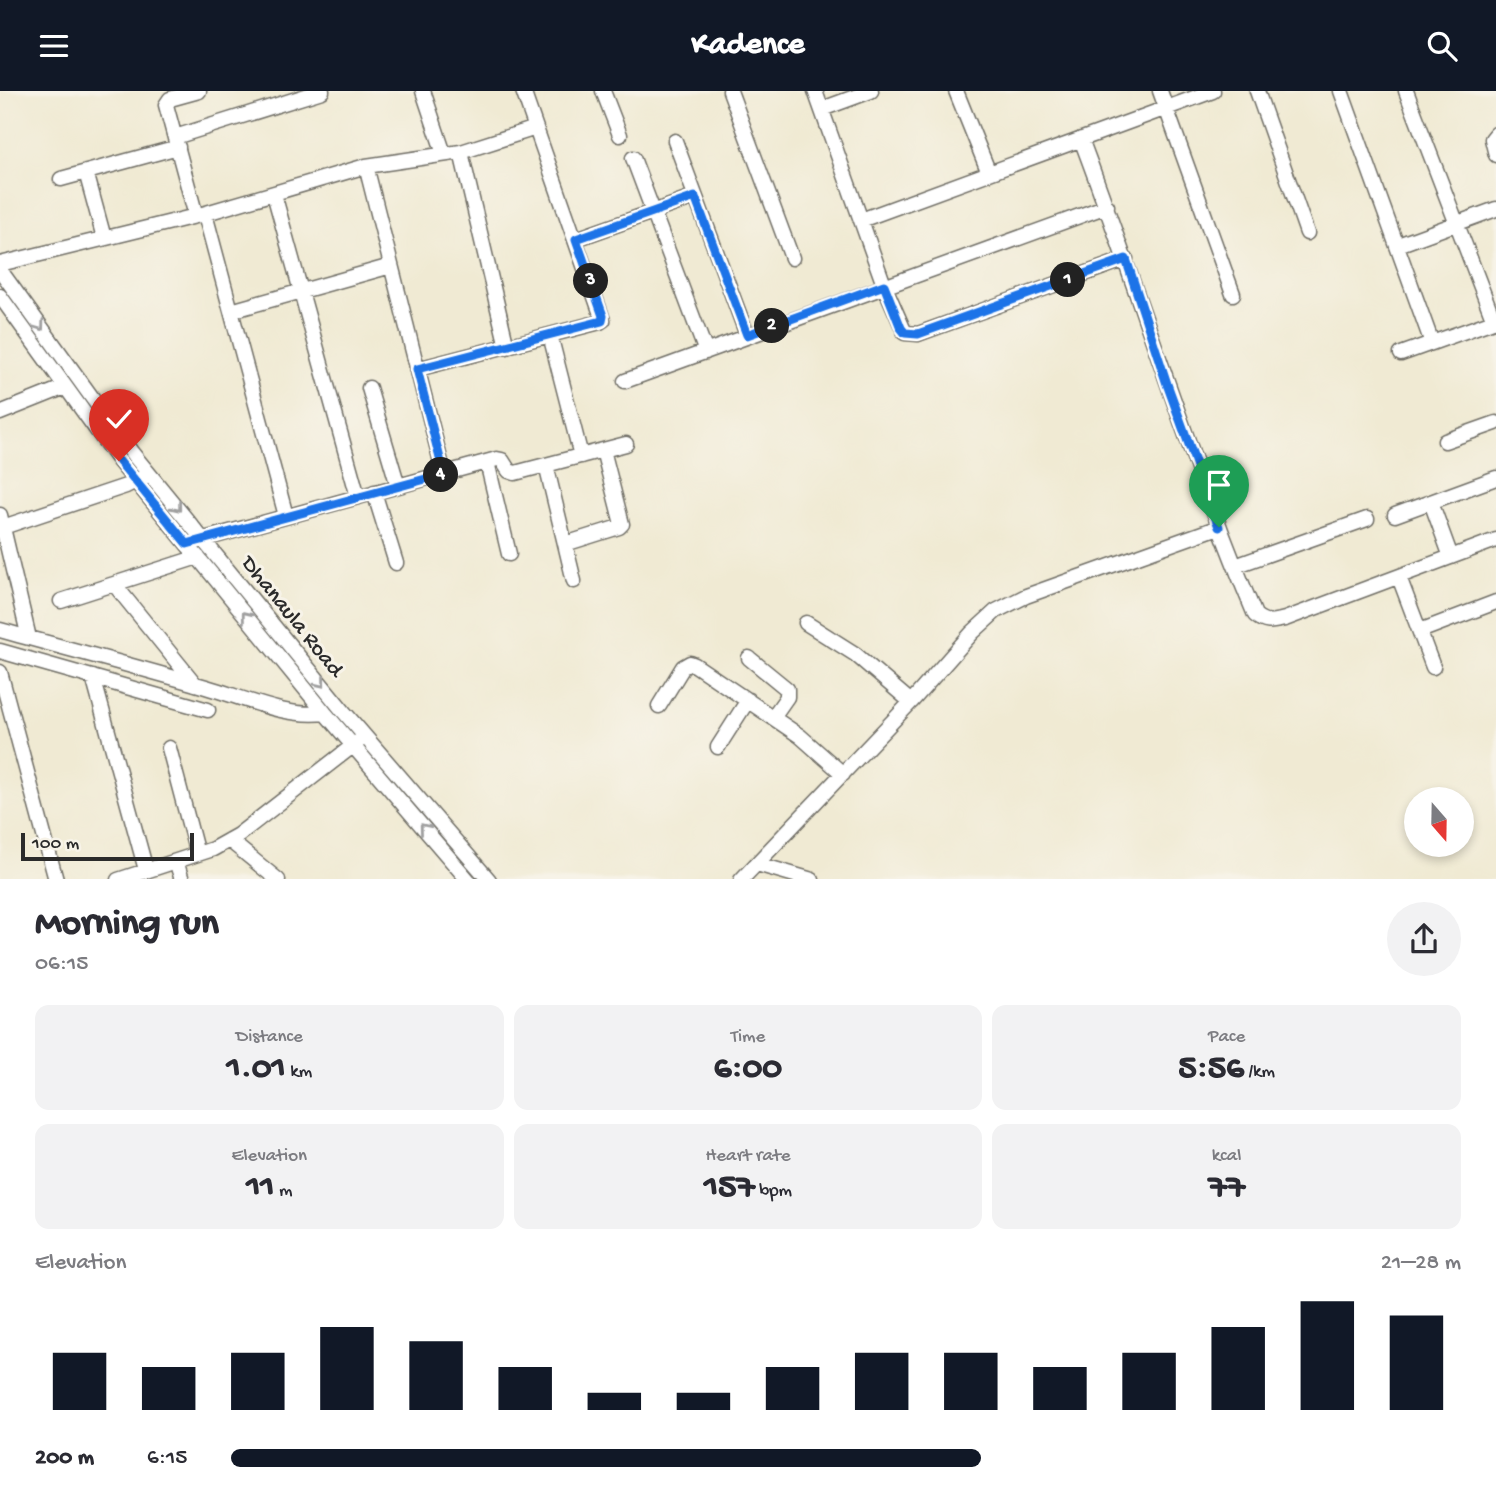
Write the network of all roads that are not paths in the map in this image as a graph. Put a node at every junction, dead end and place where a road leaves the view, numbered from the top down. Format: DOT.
graph roads {
  1 [pos="199,91"];
  2 [pos="322,91"];
  3 [pos="423,91"];
  4 [pos="523,91"];
  5 [pos="604,91"];
  6 [pos="730,91"];
  7 [pos="816,91"];
  8 [pos="871,91"];
  9 [pos="956,91"];
  10 [pos="1160,91"];
  11 [pos="1213,91"];
  12 [pos="1257,91"];
  13 [pos="1341,91"];
  14 [pos="1406,91"];
  15 [pos="1167,108"];
  16 [pos="822,109"];
  17 [pos="536,128"];
  18 [pos="1496,134"];
  19 [pos="620,135"];
  20 [pos="1081,139"];
  21 [pos="675,141"];
  22 [pos="176,142"];
  23 [pos="461,152"];
  24 [pos="444,154"];
  25 [pos="1496,155"];
  26 [pos="634,158"];
  27 [pos="366,166"];
  28 [pos="86,172"];
  29 [pos="989,173"];
  30 [pos="61,179"];
  31 [pos="274,194"];
  32 [pos="695,197"];
  33 [pos="1107,206"];
  34 [pos="1496,209"];
  35 [pos="654,211"];
  36 [pos="201,215"];
  37 [pos="861,220"];
  38 [pos="1456,224"];
  39 [pos="1307,233"];
  40 [pos="104,238"];
  41 [pos="576,239"];
  42 [pos="1398,245"];
  43 [pos="792,258"];
  44 [pos="1126,259"];
  45 [pos="0,264"];
  46 [pos="391,266"];
  47 [pos="0,270"];
  48 [pos="884,285"];
  49 [pos="301,291"];
  50 [pos="1233,295"];
  51 [pos="0,296"];
  52 [pos="231,311"];
  53 [pos="1495,320"];
  54 [pos="550,335"];
  55 [pos="747,335"];
  56 [pos="1432,343"];
  57 [pos="507,347"];
  58 [pos="705,352"];
  59 [pos="1401,354"];
  60 [pos="417,369"];
  61 [pos="625,381"];
  62 [pos="65,387"];
  63 [pos="369,388"];
  64 [pos="0,413"];
  65 [pos="1496,423"];
  66 [pos="1445,441"];
  67 [pos="626,444"];
  68 [pos="603,450"];
  69 [pos="581,456"];
  70 [pos="487,462"];
  71 [pos="546,465"];
  72 [pos="149,474"];
  73 [pos="444,474"];
  74 [pos="1496,478"];
  75 [pos="136,482"];
  76 [pos="398,486"];
  77 [pos="374,492"];
  78 [pos="358,497"];
  79 [pos="1430,502"];
  80 [pos="1395,515"];
  81 [pos="286,516"];
  82 [pos="1367,519"];
  83 [pos="1,521"];
  84 [pos="1219,527"];
  85 [pos="202,539"];
  86 [pos="1496,540"];
  87 [pos="187,544"];
  88 [pos="565,544"];
  89 [pos="509,554"];
  90 [pos="198,557"];
  91 [pos="1451,557"];
  92 [pos="396,563"];
  93 [pos="1235,566"];
  94 [pos="1399,577"];
  95 [pos="574,581"];
  96 [pos="114,584"];
  97 [pos="61,601"];
  98 [pos="1496,602"];
  99 [pos="806,623"];
  100 [pos="0,630"];
  101 [pos="1420,631"];
  102 [pos="29,638"];
  103 [pos="0,651"];
  104 [pos="749,658"];
  105 [pos="1433,667"];
  106 [pos="0,672"];
  107 [pos="93,677"];
  108 [pos="195,684"];
  109 [pos="748,700"];
  110 [pos="911,702"];
  111 [pos="659,706"];
  112 [pos="208,710"];
  113 [pos="325,713"];
  114 [pos="773,717"];
  115 [pos="359,741"];
  116 [pos="169,747"];
  117 [pos="718,747"];
  118 [pos="843,774"];
  119 [pos="229,840"];
  120 [pos="197,854"];
  121 [pos="176,861"];
  122 [pos="757,864"];
  123 [pos="142,874"];
  124 [pos="56,879"];
  125 [pos="122,879"];
  126 [pos="182,879"];
  127 [pos="277,879"];
  128 [pos="467,879"];
  129 [pos="488,879"];
  130 [pos="742,879"];
  131 [pos="809,879"];
  1 -- 22 [label="street"];
  2 -- 22 [label="street"];
  3 -- 24 [label="street"];
  4 -- 17 [label="street"];
  5 -- 19 [label="street"];
  6 -- 43 [label="street"];
  7 -- 16 [label="street"];
  8 -- 16 [label="street"];
  9 -- 29 [label="street"];
  10 -- 15 [label="street"];
  11 -- 15 [label="street"];
  12 -- 39 [label="street"];
  13 -- 42 [label="street"];
  14 -- 38 [label="street"];
  15 -- 20 [label="street"];
  15 -- 50 [label="street"];
  16 -- 37 [label="street"];
  17 -- 23 [label="street"];
  17 -- 41 [label="street"];
  18 -- 25 [label="street"];
  20 -- 29 [label="street"];
  20 -- 33 [label="street"];
  21 -- 32 [label="street"];
  22 -- 28 [label="street"];
  22 -- 36 [label="street"];
  23 -- 24 [label="street"];
  23 -- 57 [label="street"];
  24 -- 27 [label="street"];
  26 -- 35 [label="street"];
  27 -- 31 [label="street"];
  27 -- 46 [label="street"];
  28 -- 30 [label="street"];
  28 -- 40 [label="street"];
  29 -- 37 [label="street"];
  31 -- 36 [label="street"];
  31 -- 49 [label="street"];
  32 -- 35 [label="street"];
  32 -- 55 [label="street"];
  33 -- 44 [label="street"];
  33 -- 48 [label="street"];
  34 -- 38 [label="street"];
  35 -- 41 [label="street"];
  35 -- 58 [label="street"];
  36 -- 40 [label="street"];
  36 -- 52 [label="street"];
  37 -- 48 [label="street"];
  38 -- 42 [label="street"];
  38 -- 53 [label="street"];
  40 -- 45 [label="street"];
  41 -- 54 [label="street"];
  42 -- 56 [label="street"];
  44 -- 48 [label="street"];
  44 -- 84 [label="street"];
  46 -- 49 [label="street"];
  46 -- 60 [label="street"];
  47 -- 72 [label="street, Dhanaula Road, one-way"];
  48 -- 55 [label="street"];
  49 -- 52 [label="street"];
  49 -- 78 [label="street"];
  51 -- 62 [label="street, Dhanaula Road"];
  52 -- 81 [label="street"];
  53 -- 56 [label="street"];
  54 -- 57 [label="street"];
  54 -- 69 [label="street"];
  55 -- 58 [label="street"];
  56 -- 59 [label="street"];
  57 -- 60 [label="street"];
  58 -- 61 [label="street"];
  60 -- 73 [label="street"];
  62 -- 64 [label="street"];
  62 -- 75 [label="street, Dhanaula Road"];
  63 -- 76 [label="street"];
  65 -- 66 [label="street"];
  67 -- 68 [label="street"];
  68 -- 69 [label="street"];
  68 -- 88 [label="street"];
  69 -- 71 [label="street"];
  70 -- 71 [label="street"];
  70 -- 73 [label="street"];
  70 -- 89 [label="street"];
  71 -- 88 [label="street"];
  72 -- 75 [label="street"];
  72 -- 85 [label="street, Dhanaula Road, one-way"];
  73 -- 76 [label="street"];
  74 -- 79 [label="street"];
  75 -- 83 [label="street"];
  75 -- 87 [label="street, Dhanaula Road"];
  76 -- 77 [label="street"];
  77 -- 78 [label="street"];
  77 -- 92 [label="street"];
  78 -- 81 [label="street"];
  79 -- 80 [label="street"];
  79 -- 91 [label="street"];
  81 -- 85 [label="street"];
  82 -- 93 [label="street"];
  83 -- 102 [label="street"];
  84 -- 93 [label="street"];
  84 -- 110 [label="street"];
  85 -- 87 [label="street"];
  85 -- 115 [label="street, Dhanaula Road, one-way"];
  86 -- 91 [label="street"];
  87 -- 90 [label="street, Dhanaula Road"];
  88 -- 95 [label="street"];
  90 -- 96 [label="street"];
  113 -- 90 [label="street, Dhanaula Road, one-way"];
  91 -- 94 [label="street"];
  93 -- 94 [label="street"];
  94 -- 101 [label="street"];
  96 -- 97 [label="street"];
  96 -- 108 [label="street"];
  98 -- 101 [label="street"];
  99 -- 110 [label="street"];
  100 -- 102 [label="street"];
  101 -- 105 [label="street"];
  102 -- 108 [label="street"];
  103 -- 107 [label="street"];
  104 -- 114 [label="street"];
  106 -- 124 [label="street"];
  107 -- 112 [label="street"];
  107 -- 123 [label="street"];
  108 -- 113 [label="street"];
  109 -- 111 [label="street"];
  109 -- 114 [label="street"];
  109 -- 117 [label="street"];
  110 -- 118 [label="street"];
  113 -- 115 [label="street, Dhanaula Road"];
  114 -- 118 [label="street"];
  115 -- 119 [label="street"];
  128 -- 115 [label="street, Dhanaula Road, one-way"];
  115 -- 129 [label="street, Dhanaula Road"];
  116 -- 120 [label="street"];
  118 -- 122 [label="street"];
  119 -- 120 [label="street"];
  119 -- 127 [label="street"];
  120 -- 121 [label="street"];
  121 -- 123 [label="street"];
  121 -- 126 [label="street"];
  122 -- 130 [label="street"];
  122 -- 131 [label="street"];
  123 -- 125 [label="street"];
}
